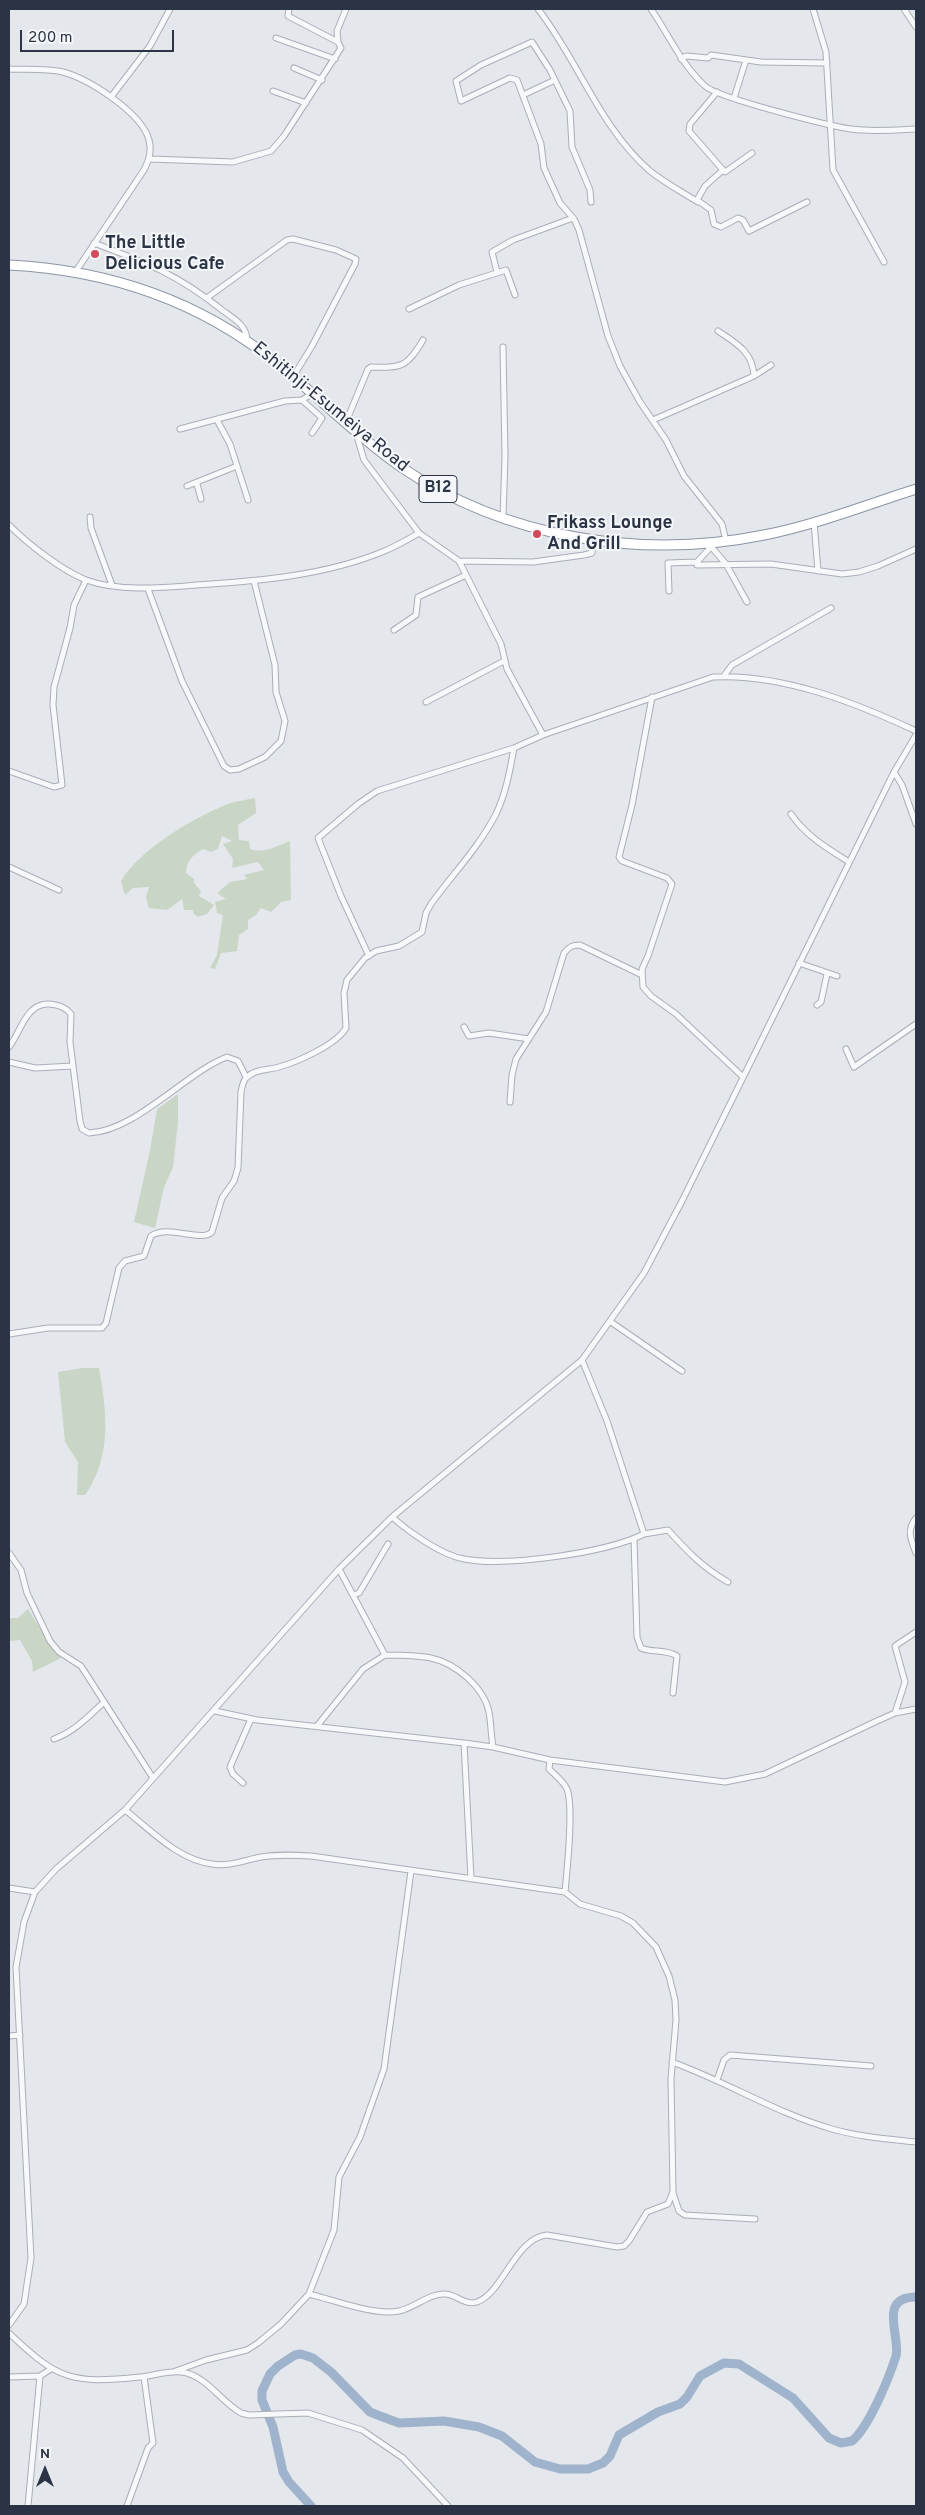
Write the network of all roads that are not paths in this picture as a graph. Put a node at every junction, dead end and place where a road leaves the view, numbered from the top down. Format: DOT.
graph roads {
  1 [pos="170,9"];
  2 [pos="289,9"];
  3 [pos="346,9"];
  4 [pos="538,9"];
  5 [pos="651,9"];
  6 [pos="813,9"];
  7 [pos="904,9"];
  8 [pos="916,27"];
  9 [pos="276,38"];
  10 [pos="338,42"];
  11 [pos="335,59"];
  12 [pos="681,59"];
  13 [pos="746,60"];
  14 [pos="827,63"];
  15 [pos="294,68"];
  16 [pos="9,70"];
  17 [pos="322,80"];
  18 [pos="555,80"];
  19 [pos="273,91"];
  20 [pos="717,92"];
  21 [pos="523,95"];
  22 [pos="111,97"];
  23 [pos="734,98"];
  24 [pos="306,103"];
  25 [pos="829,125"];
  26 [pos="916,129"];
  27 [pos="752,154"];
  28 [pos="150,159"];
  29 [pos="723,170"];
  30 [pos="591,202"];
  31 [pos="698,202"];
  32 [pos="807,202"];
  33 [pos="573,218"];
  34 [pos="94,243"];
  35 [pos="884,262"];
  36 [pos="9,265"];
  37 [pos="76,271"];
  38 [pos="497,272"];
  39 [pos="515,295"];
  40 [pos="208,297"];
  41 [pos="409,309"];
  42 [pos="718,331"];
  43 [pos="423,340"];
  44 [pos="247,341"];
  45 [pos="503,347"];
  46 [pos="771,366"];
  47 [pos="754,376"];
  48 [pos="293,377"];
  49 [pos="313,394"];
  50 [pos="302,400"];
  51 [pos="217,420"];
  52 [pos="652,420"];
  53 [pos="346,422"];
  54 [pos="180,429"];
  55 [pos="355,430"];
  56 [pos="312,433"];
  57 [pos="237,466"];
  58 [pos="197,484"];
  59 [pos="187,486"];
  60 [pos="916,489"];
  61 [pos="201,499"];
  62 [pos="248,500"];
  63 [pos="90,517"];
  64 [pos="503,519"];
  65 [pos="814,521"];
  66 [pos="9,525"];
  67 [pos="419,533"];
  68 [pos="593,540"];
  69 [pos="726,541"];
  70 [pos="708,543"];
  71 [pos="916,549"];
  72 [pos="460,561"];
  73 [pos="697,562"];
  74 [pos="726,564"];
  75 [pos="818,571"];
  76 [pos="466,576"];
  77 [pos="86,580"];
  78 [pos="254,581"];
  79 [pos="112,585"];
  80 [pos="148,589"];
  81 [pos="669,591"];
  82 [pos="747,602"];
  83 [pos="831,608"];
  84 [pos="394,630"];
  85 [pos="504,661"];
  86 [pos="723,677"];
  87 [pos="652,697"];
  88 [pos="426,702"];
  89 [pos="916,733"];
  90 [pos="543,735"];
  91 [pos="514,748"];
  92 [pos="9,772"];
  93 [pos="894,772"];
  94 [pos="791,814"];
  95 [pos="916,824"];
  96 [pos="849,862"];
  97 [pos="9,867"];
  98 [pos="59,890"];
  99 [pos="369,956"];
  100 [pos="799,963"];
  101 [pos="640,974"];
  102 [pos="826,974"];
  103 [pos="837,976"];
  104 [pos="817,1006"];
  105 [pos="916,1024"];
  106 [pos="464,1027"];
  107 [pos="529,1039"];
  108 [pos="9,1047"];
  109 [pos="846,1049"];
  110 [pos="9,1062"];
  111 [pos="73,1066"];
  112 [pos="742,1076"];
  113 [pos="246,1077"];
  114 [pos="510,1102"];
  115 [pos="611,1322"];
  116 [pos="9,1334"];
  117 [pos="582,1360"];
  118 [pos="682,1371"];
  119 [pos="392,1517"];
  120 [pos="916,1518"];
  121 [pos="644,1534"];
  122 [pos="634,1539"];
  123 [pos="388,1544"];
  124 [pos="9,1553"];
  125 [pos="916,1553"];
  126 [pos="339,1568"];
  127 [pos="728,1582"];
  128 [pos="353,1595"];
  129 [pos="916,1632"];
  130 [pos="385,1655"];
  131 [pos="672,1693"];
  132 [pos="104,1702"];
  133 [pos="916,1709"];
  134 [pos="214,1711"];
  135 [pos="895,1713"];
  136 [pos="251,1719"];
  137 [pos="317,1726"];
  138 [pos="54,1739"];
  139 [pos="464,1742"];
  140 [pos="493,1747"];
  141 [pos="550,1760"];
  142 [pos="153,1778"];
  143 [pos="243,1782"];
  144 [pos="125,1810"];
  145 [pos="411,1871"];
  146 [pos="471,1878"];
  147 [pos="9,1888"];
  148 [pos="35,1892"];
  149 [pos="565,1892"];
  150 [pos="20,2035"];
  151 [pos="9,2036"];
  152 [pos="672,2062"];
  153 [pos="871,2066"];
  154 [pos="717,2080"];
  155 [pos="916,2142"];
  156 [pos="673,2192"];
  157 [pos="755,2219"];
  158 [pos="309,2294"];
  159 [pos="9,2325"];
  160 [pos="9,2333"];
  161 [pos="51,2369"];
  162 [pos="173,2372"];
  163 [pos="40,2376"];
  164 [pos="9,2377"];
  165 [pos="144,2377"];
  166 [pos="28,2506"];
  167 [pos="127,2506"];
  168 [pos="448,2506"];
  1 -- 22 [label="street"];
  2 -- 10 [label="street"];
  3 -- 10 [label="street"];
  4 -- 31 [label="street"];
  5 -- 12 [label="street"];
  6 -- 14 [label="street"];
  7 -- 8 [label="street"];
  9 -- 11 [label="street"];
  10 -- 11 [label="street"];
  11 -- 17 [label="street"];
  12 -- 13 [label="street"];
  12 -- 20 [label="street"];
  13 -- 14 [label="street"];
  13 -- 23 [label="street"];
  14 -- 25 [label="street"];
  15 -- 17 [label="street"];
  16 -- 22 [label="street"];
  17 -- 24 [label="street"];
  18 -- 21 [label="street"];
  18 -- 21 [label="street"];
  18 -- 30 [label="street"];
  19 -- 24 [label="street"];
  20 -- 23 [label="street"];
  20 -- 29 [label="street"];
  21 -- 33 [label="street"];
  22 -- 28 [label="street"];
  23 -- 25 [label="street"];
  24 -- 28 [label="street"];
  25 -- 26 [label="street"];
  25 -- 35 [label="street"];
  27 -- 29 [label="street"];
  28 -- 34 [label="street"];
  29 -- 31 [label="street"];
  31 -- 32 [label="street"];
  33 -- 38 [label="street"];
  33 -- 52 [label="street"];
  34 -- 37 [label="street"];
  34 -- 40 [label="street"];
  36 -- 37 [label="highway, Eshitinji-Esumeiya Road / B12"];
  37 -- 44 [label="highway, Eshitinji-Esumeiya Road / B12"];
  38 -- 39 [label="street"];
  38 -- 41 [label="street"];
  40 -- 44 [label="street"];
  40 -- 48 [label="street"];
  42 -- 47 [label="street"];
  43 -- 53 [label="street"];
  44 -- 48 [label="highway, Eshitinji-Esumeiya Road / B12"];
  45 -- 64 [label="street"];
  46 -- 47 [label="street"];
  47 -- 52 [label="street"];
  48 -- 49 [label="highway, Eshitinji-Esumeiya Road / B12"];
  49 -- 50 [label="street"];
  49 -- 53 [label="highway, Eshitinji-Esumeiya Road / B12"];
  50 -- 51 [label="street"];
  50 -- 56 [label="street"];
  51 -- 54 [label="street"];
  51 -- 57 [label="street"];
  52 -- 69 [label="street"];
  53 -- 55 [label="highway, Eshitinji-Esumeiya Road / B12"];
  55 -- 64 [label="highway, Eshitinji-Esumeiya Road / B12"];
  55 -- 67 [label="street"];
  57 -- 58 [label="street"];
  57 -- 62 [label="street"];
  58 -- 59 [label="street"];
  58 -- 61 [label="street"];
  60 -- 65 [label="highway, Eshitinji-Esumeiya Road / B12"];
  63 -- 79 [label="street"];
  64 -- 68 [label="highway, Eshitinji-Esumeiya Road / B12"];
  65 -- 69 [label="highway, Eshitinji-Esumeiya Road / B12"];
  65 -- 75 [label="street"];
  66 -- 77 [label="street"];
  67 -- 72 [label="street"];
  67 -- 78 [label="street"];
  68 -- 70 [label="highway, Eshitinji-Esumeiya Road / B12"];
  68 -- 72 [label="street"];
  69 -- 70 [label="highway, Eshitinji-Esumeiya Road / B12"];
  70 -- 73 [label="street"];
  70 -- 74 [label="street"];
  71 -- 75 [label="street"];
  72 -- 76 [label="street"];
  73 -- 74 [label="street"];
  73 -- 81 [label="street"];
  74 -- 75 [label="street"];
  74 -- 82 [label="street"];
  76 -- 84 [label="street"];
  76 -- 85 [label="street"];
  77 -- 79 [label="street"];
  77 -- 92 [label="street"];
  78 -- 80 [label="street"];
  78 -- 80 [label="street"];
  79 -- 80 [label="street"];
  83 -- 86 [label="street"];
  85 -- 88 [label="street"];
  85 -- 90 [label="street"];
  86 -- 87 [label="street"];
  86 -- 89 [label="street"];
  87 -- 90 [label="street"];
  87 -- 101 [label="street"];
  89 -- 93 [label="street"];
  90 -- 91 [label="street"];
  91 -- 99 [label="street"];
  91 -- 99 [label="street"];
  93 -- 95 [label="street"];
  93 -- 96 [label="street"];
  94 -- 96 [label="street"];
  96 -- 100 [label="street"];
  97 -- 98 [label="street"];
  99 -- 113 [label="street"];
  100 -- 102 [label="street"];
  100 -- 112 [label="street"];
  101 -- 107 [label="street"];
  101 -- 112 [label="street"];
  102 -- 103 [label="street"];
  102 -- 104 [label="street"];
  105 -- 109 [label="street"];
  106 -- 107 [label="street"];
  107 -- 114 [label="street"];
  108 -- 111 [label="street"];
  110 -- 111 [label="street"];
  111 -- 113 [label="street"];
  112 -- 115 [label="street"];
  113 -- 116 [label="street"];
  115 -- 117 [label="street"];
  115 -- 118 [label="street"];
  117 -- 119 [label="street"];
  117 -- 121 [label="street"];
  119 -- 122 [label="street"];
  119 -- 126 [label="street"];
  120 -- 125 [label="street"];
  121 -- 122 [label="street"];
  121 -- 127 [label="street"];
  122 -- 131 [label="street"];
  123 -- 128 [label="street"];
  124 -- 132 [label="street"];
  126 -- 128 [label="street"];
  126 -- 134 [label="street"];
  128 -- 130 [label="street"];
  129 -- 135 [label="street"];
  130 -- 137 [label="street"];
  130 -- 140 [label="street"];
  132 -- 138 [label="street"];
  132 -- 142 [label="street"];
  133 -- 135 [label="street"];
  134 -- 136 [label="street"];
  134 -- 142 [label="street"];
  135 -- 141 [label="street"];
  136 -- 137 [label="street"];
  136 -- 143 [label="street"];
  137 -- 139 [label="street"];
  139 -- 140 [label="street"];
  139 -- 146 [label="street"];
  140 -- 141 [label="street"];
  141 -- 149 [label="street"];
  142 -- 144 [label="street"];
  144 -- 145 [label="street"];
  144 -- 148 [label="street"];
  145 -- 146 [label="street"];
  145 -- 158 [label="street"];
  146 -- 149 [label="street"];
  147 -- 148 [label="street"];
  148 -- 150 [label="street"];
  149 -- 152 [label="street"];
  150 -- 151 [label="street"];
  150 -- 159 [label="street"];
  152 -- 154 [label="street"];
  152 -- 156 [label="street"];
  153 -- 154 [label="street"];
  154 -- 155 [label="street"];
  156 -- 157 [label="street"];
  156 -- 158 [label="street"];
  158 -- 162 [label="street"];
  160 -- 161 [label="street"];
  161 -- 163 [label="street"];
  161 -- 165 [label="street"];
  162 -- 165 [label="street"];
  162 -- 168 [label="street"];
  163 -- 164 [label="street"];
  163 -- 166 [label="street"];
  165 -- 167 [label="street"];
}
